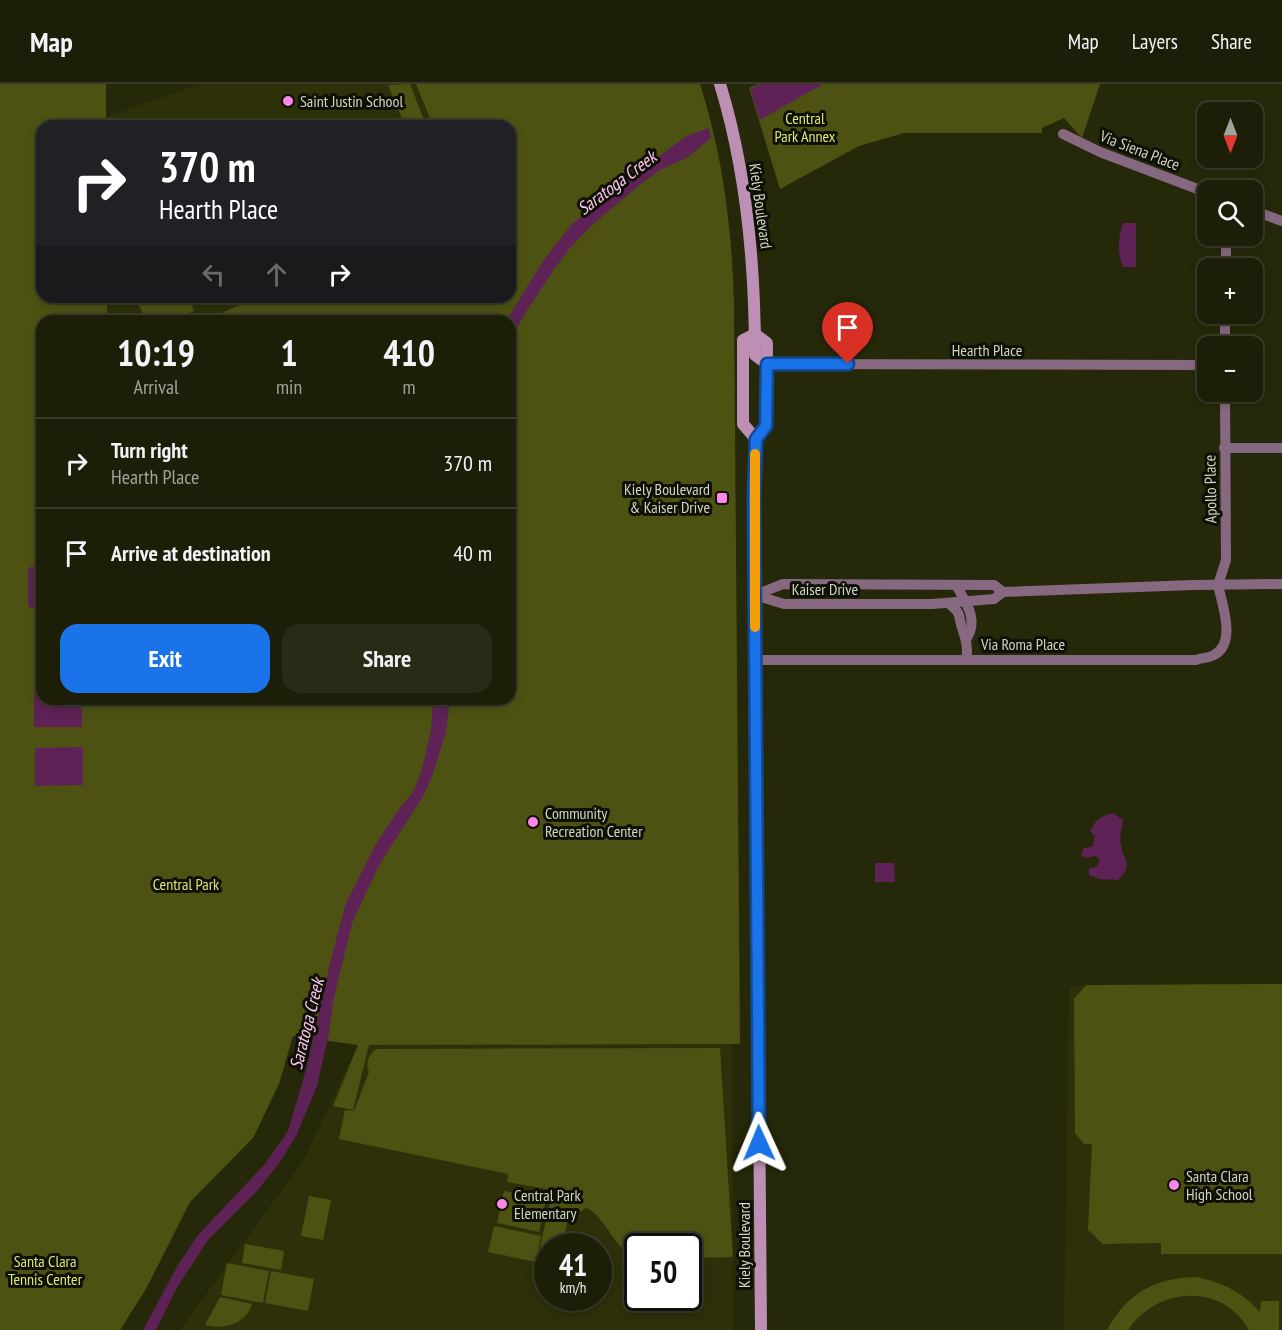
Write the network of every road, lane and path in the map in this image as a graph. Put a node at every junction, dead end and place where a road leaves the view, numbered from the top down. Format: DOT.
graph roads {
  1 [pos="720,84"];
  2 [pos="1063,134"];
  3 [pos="1197,189"];
  4 [pos="1263,214"];
  5 [pos="1282,221"];
  6 [pos="755,334"];
  7 [pos="767,364"];
  8 [pos="1197,365"];
  9 [pos="1225,402"];
  10 [pos="756,439"];
  11 [pos="1224,448"];
  12 [pos="1282,448"];
  13 [pos="1282,584"];
  14 [pos="956,585"];
  15 [pos="1218,585"];
  16 [pos="1004,592"];
  17 [pos="755,595"];
  18 [pos="965,601"];
  19 [pos="948,603"];
  20 [pos="967,638"];
  21 [pos="967,659"];
  22 [pos="756,660"];
  23 [pos="761,1330"];
  1 -- 6 [label="main road, Kiely Boulevard"];
  2 -- 3 [label="street, Via Siena Place"];
  4 -- 5 [label="street"];
  6 -- 7 [label="main road, Kiely Boulevard"];
  6 -- 10 [label="main road, Kiely Boulevard"];
  7 -- 8 [label="street, Hearth Place"];
  7 -- 10 [label="main road, Kiely Boulevard"];
  9 -- 11 [label="street, Apollo Place"];
  10 -- 17 [label="main road, Kiely Boulevard"];
  11 -- 12 [label="street"];
  11 -- 15 [label="street, Apollo Place"];
  13 -- 15 [label="street, Kaiser Drive"];
  14 -- 16 [label="street, Kaiser Drive"];
  14 -- 17 [label="street, Kaiser Drive"];
  14 -- 18 [label="street"];
  15 -- 16 [label="street, Kaiser Drive"];
  15 -- 21 [label="street, Via Roma Place"];
  16 -- 18 [label="street, Kaiser Drive"];
  17 -- 19 [label="street, Kaiser Drive"];
  17 -- 22 [label="main road, Kiely Boulevard"];
  18 -- 19 [label="street, Kaiser Drive"];
  18 -- 20 [label="street"];
  19 -- 20 [label="street"];
  20 -- 21 [label="street"];
  21 -- 22 [label="street, Via Roma Place"];
  22 -- 23 [label="main road, Kiely Boulevard"];
}
